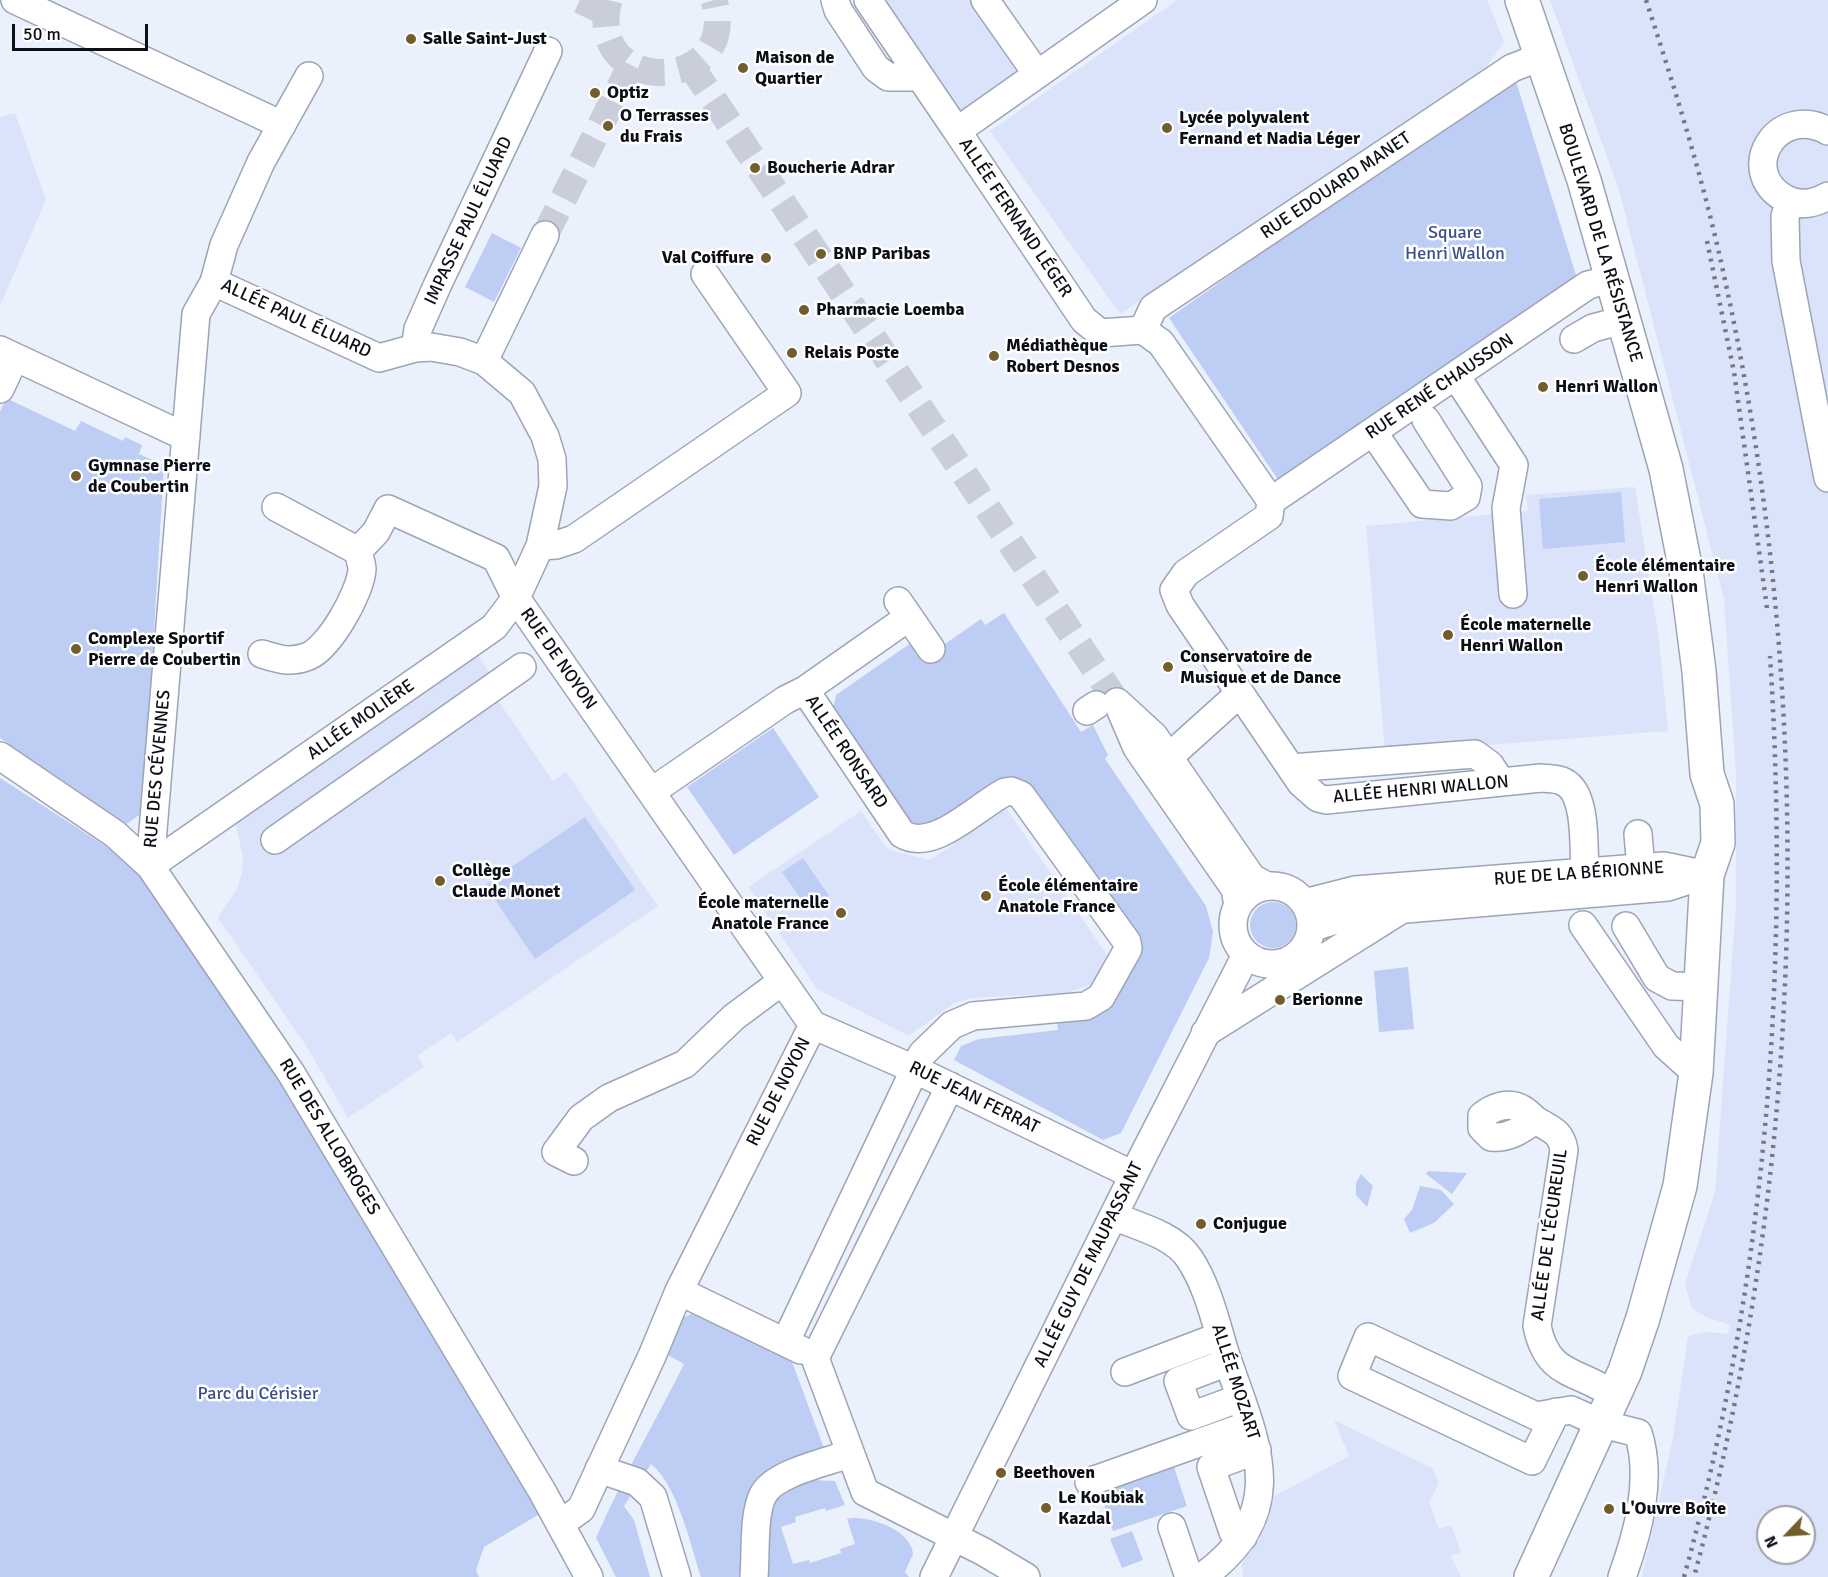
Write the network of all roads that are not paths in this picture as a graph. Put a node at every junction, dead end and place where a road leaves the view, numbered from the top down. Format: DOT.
graph roads {
  1 [pos="15,0"];
  2 [pos="835,0"];
  3 [pos="868,0"];
  4 [pos="985,0"];
  5 [pos="1143,0"];
  6 [pos="1522,0"];
  7 [pos="549,51"];
  8 [pos="1543,56"];
  9 [pos="1037,74"];
  10 [pos="309,76"];
  11 [pos="920,77"];
  12 [pos="282,125"];
  13 [pos="957,131"];
  14 [pos="1828,131"];
  15 [pos="1828,196"];
  16 [pos="1789,201"];
  17 [pos="545,235"];
  18 [pos="705,274"];
  19 [pos="1612,279"];
  20 [pos="214,282"];
  21 [pos="1623,320"];
  22 [pos="1143,330"];
  23 [pos="1574,339"];
  24 [pos="415,348"];
  25 [pos="7,353"];
  26 [pos="484,360"];
  27 [pos="1456,376"];
  28 [pos="0,389"];
  29 [pos="1426,420"];
  30 [pos="1373,432"];
  31 [pos="186,437"];
  32 [pos="1828,478"];
  33 [pos="1270,501"];
  34 [pos="276,507"];
  35 [pos="540,546"];
  36 [pos="358,551"];
  37 [pos="1513,594"];
  38 [pos="511,607"];
  39 [pos="931,649"];
  40 [pos="262,654"];
  41 [pos="522,667"];
  42 [pos="806,690"];
  43 [pos="1240,693"];
  44 [pos="0,756"];
  45 [pos="1160,763"];
  46 [pos="651,792"];
  47 [pos="1638,834"];
  48 [pos="275,840"];
  49 [pos="696,858"];
  50 [pos="150,866"];
  51 [pos="1641,868"];
  52 [pos="1585,872"];
  53 [pos="1707,875"];
  54 [pos="1267,886"];
  55 [pos="1238,906"];
  56 [pos="1401,909"];
  57 [pos="1308,915"];
  58 [pos="1583,925"];
  59 [pos="1626,927"];
  60 [pos="1246,955"];
  61 [pos="781,982"];
  62 [pos="1702,987"];
  63 [pos="813,1025"];
  64 [pos="1204,1034"];
  65 [pos="914,1069"];
  66 [pos="1696,1073"];
  67 [pos="950,1086"];
  68 [pos="1535,1120"];
  69 [pos="574,1161"];
  70 [pos="1133,1175"];
  71 [pos="1113,1216"];
  72 [pos="845,1217"];
  73 [pos="877,1233"];
  74 [pos="679,1291"];
  75 [pos="1220,1336"];
  76 [pos="786,1341"];
  77 [pos="815,1358"];
  78 [pos="1228,1362"];
  79 [pos="1125,1372"];
  80 [pos="1240,1398"];
  81 [pos="1608,1410"];
  82 [pos="1556,1412"];
  83 [pos="1253,1438"];
  84 [pos="849,1454"];
  85 [pos="599,1469"];
  86 [pos="1089,1482"];
  87 [pos="560,1524"];
  88 [pos="1172,1527"];
  89 [pos="954,1537"];
  90 [pos="1243,1537"];
  91 [pos="589,1577"];
  92 [pos="677,1577"];
  93 [pos="753,1577"];
  94 [pos="934,1577"];
  95 [pos="1026,1577"];
  96 [pos="1189,1577"];
  97 [pos="1202,1577"];
  98 [pos="1531,1577"];
  99 [pos="1622,1577"];
  1 -- 12 [label="street"];
  2 -- 11 [label="street"];
  3 -- 11 [label="street"];
  4 -- 9 [label="street"];
  5 -- 9 [label="street, ALLÉE FERNAND LÉGER"];
  6 -- 8 [label="main road, BOULEVARD DE LA RÉSISTANCE"];
  7 -- 24 [label="street, IMPASSE PAUL ÉLUARD"];
  8 -- 19 [label="main road, BOULEVARD DE LA RÉSISTANCE"];
  8 -- 22 [label="street, RUE EDOUARD MANET"];
  9 -- 13 [label="street, ALLÉE FERNAND LÉGER"];
  10 -- 12 [label="street, ALLÉE PAUL ÉLUARD"];
  11 -- 13 [label="street"];
  12 -- 20 [label="street, ALLÉE PAUL ÉLUARD"];
  13 -- 22 [label="street, ALLÉE FERNAND LÉGER"];
  14 -- 16 [label="street"];
  15 -- 16 [label="street"];
  16 -- 32 [label="street"];
  17 -- 26 [label="street"];
  18 -- 35 [label="street"];
  19 -- 21 [label="main road, BOULEVARD DE LA RÉSISTANCE"];
  19 -- 27 [label="street, RUE RENÉ CHAUSSON"];
  20 -- 24 [label="street, ALLÉE PAUL ÉLUARD"];
  20 -- 31 [label="street, RUE DES CÉVENNES"];
  21 -- 23 [label="street"];
  21 -- 53 [label="main road, BOULEVARD DE LA RÉSISTANCE"];
  22 -- 33 [label="street"];
  24 -- 26 [label="street, ALLÉE PAUL ÉLUARD"];
  25 -- 28 [label="street"];
  25 -- 31 [label="street"];
  26 -- 35 [label="street, ALLÉE PAUL ÉLUARD"];
  27 -- 30 [label="street, RUE RENÉ CHAUSSON"];
  27 -- 37 [label="street"];
  29 -- 30 [label="street"];
  30 -- 33 [label="street, RUE RENÉ CHAUSSON"];
  31 -- 50 [label="street, RUE DES CÉVENNES"];
  33 -- 43 [label="street, ALLÉE HENRI WALLON"];
  34 -- 36 [label="street"];
  35 -- 38 [label="street, ALLÉE MOLIÈRE"];
  36 -- 38 [label="street"];
  36 -- 40 [label="street"];
  38 -- 46 [label="street, RUE DE NOYON"];
  38 -- 49 [label="street"];
  38 -- 50 [label="street, ALLÉE MOLIÈRE"];
  39 -- 42 [label="street"];
  41 -- 48 [label="street"];
  42 -- 46 [label="street, ALLÉE RONSARD"];
  42 -- 65 [label="street, ALLÉE RONSARD"];
  43 -- 45 [label="street"];
  43 -- 52 [label="street, ALLÉE HENRI WALLON"];
  44 -- 50 [label="street, RUE DES ALLOBROGES"];
  45 -- 54 [label="street"];
  45 -- 55 [label="street"];
  46 -- 49 [label="street, RUE DE NOYON"];
  47 -- 51 [label="street"];
  49 -- 61 [label="street, RUE DE NOYON"];
  50 -- 87 [label="street, RUE DES ALLOBROGES"];
  51 -- 52 [label="street, RUE DE LA BÉRIONNE"];
  51 -- 53 [label="street, RUE DE LA BÉRIONNE"];
  52 -- 57 [label="street, RUE DE LA BÉRIONNE"];
  53 -- 56 [label="street, RUE DE LA BÉRIONNE"];
  53 -- 62 [label="main road, BOULEVARD DE LA RÉSISTANCE"];
  54 -- 55 [label="street"];
  54 -- 57 [label="street"];
  55 -- 60 [label="street"];
  56 -- 57 [label="street, RUE DE LA BÉRIONNE"];
  56 -- 64 [label="street"];
  57 -- 60 [label="street"];
  58 -- 66 [label="street"];
  59 -- 62 [label="street"];
  60 -- 64 [label="street, ALLÉE GUY DE MAUPASSANT"];
  61 -- 63 [label="street, RUE DE NOYON"];
  61 -- 69 [label="street"];
  62 -- 66 [label="main road, BOULEVARD DE LA RÉSISTANCE"];
  63 -- 65 [label="street, RUE JEAN FERRAT"];
  63 -- 74 [label="street, RUE DE NOYON"];
  64 -- 70 [label="street, ALLÉE GUY DE MAUPASSANT"];
  65 -- 67 [label="street, RUE JEAN FERRAT"];
  65 -- 72 [label="street"];
  66 -- 81 [label="main road, BOULEVARD DE LA RÉSISTANCE"];
  67 -- 70 [label="street, RUE JEAN FERRAT"];
  67 -- 73 [label="street"];
  68 -- 81 [label="street, ALLÉE DE L'ÉCUREUIL"];
  70 -- 71 [label="street, ALLÉE GUY DE MAUPASSANT"];
  71 -- 75 [label="street, ALLÉE MOZART"];
  71 -- 89 [label="street, ALLÉE GUY DE MAUPASSANT"];
  72 -- 73 [label="street"];
  72 -- 76 [label="street"];
  73 -- 77 [label="street"];
  74 -- 76 [label="street"];
  74 -- 85 [label="street, RUE DE NOYON"];
  75 -- 78 [label="street, ALLÉE MOZART"];
  75 -- 79 [label="street"];
  76 -- 77 [label="street"];
  77 -- 84 [label="street"];
  78 -- 80 [label="street, ALLÉE MOZART"];
  78 -- 80 [label="street"];
  80 -- 83 [label="street, ALLÉE MOZART"];
  81 -- 82 [label="street"];
  81 -- 98 [label="main road, BOULEVARD DE LA RÉSISTANCE"];
  81 -- 99 [label="street"];
  82 -- 82 [label="street"];
  83 -- 86 [label="street"];
  83 -- 90 [label="street, ALLÉE MOZART"];
  83 -- 90 [label="street"];
  84 -- 89 [label="street"];
  84 -- 93 [label="street"];
  85 -- 87 [label="street, RUE DE NOYON"];
  85 -- 92 [label="street"];
  87 -- 91 [label="street, RUE DES ALLOBROGES"];
  88 -- 96 [label="street"];
  89 -- 94 [label="street, ALLÉE GUY DE MAUPASSANT"];
  89 -- 95 [label="street"];
  90 -- 97 [label="street, ALLÉE MOZART"];
}
